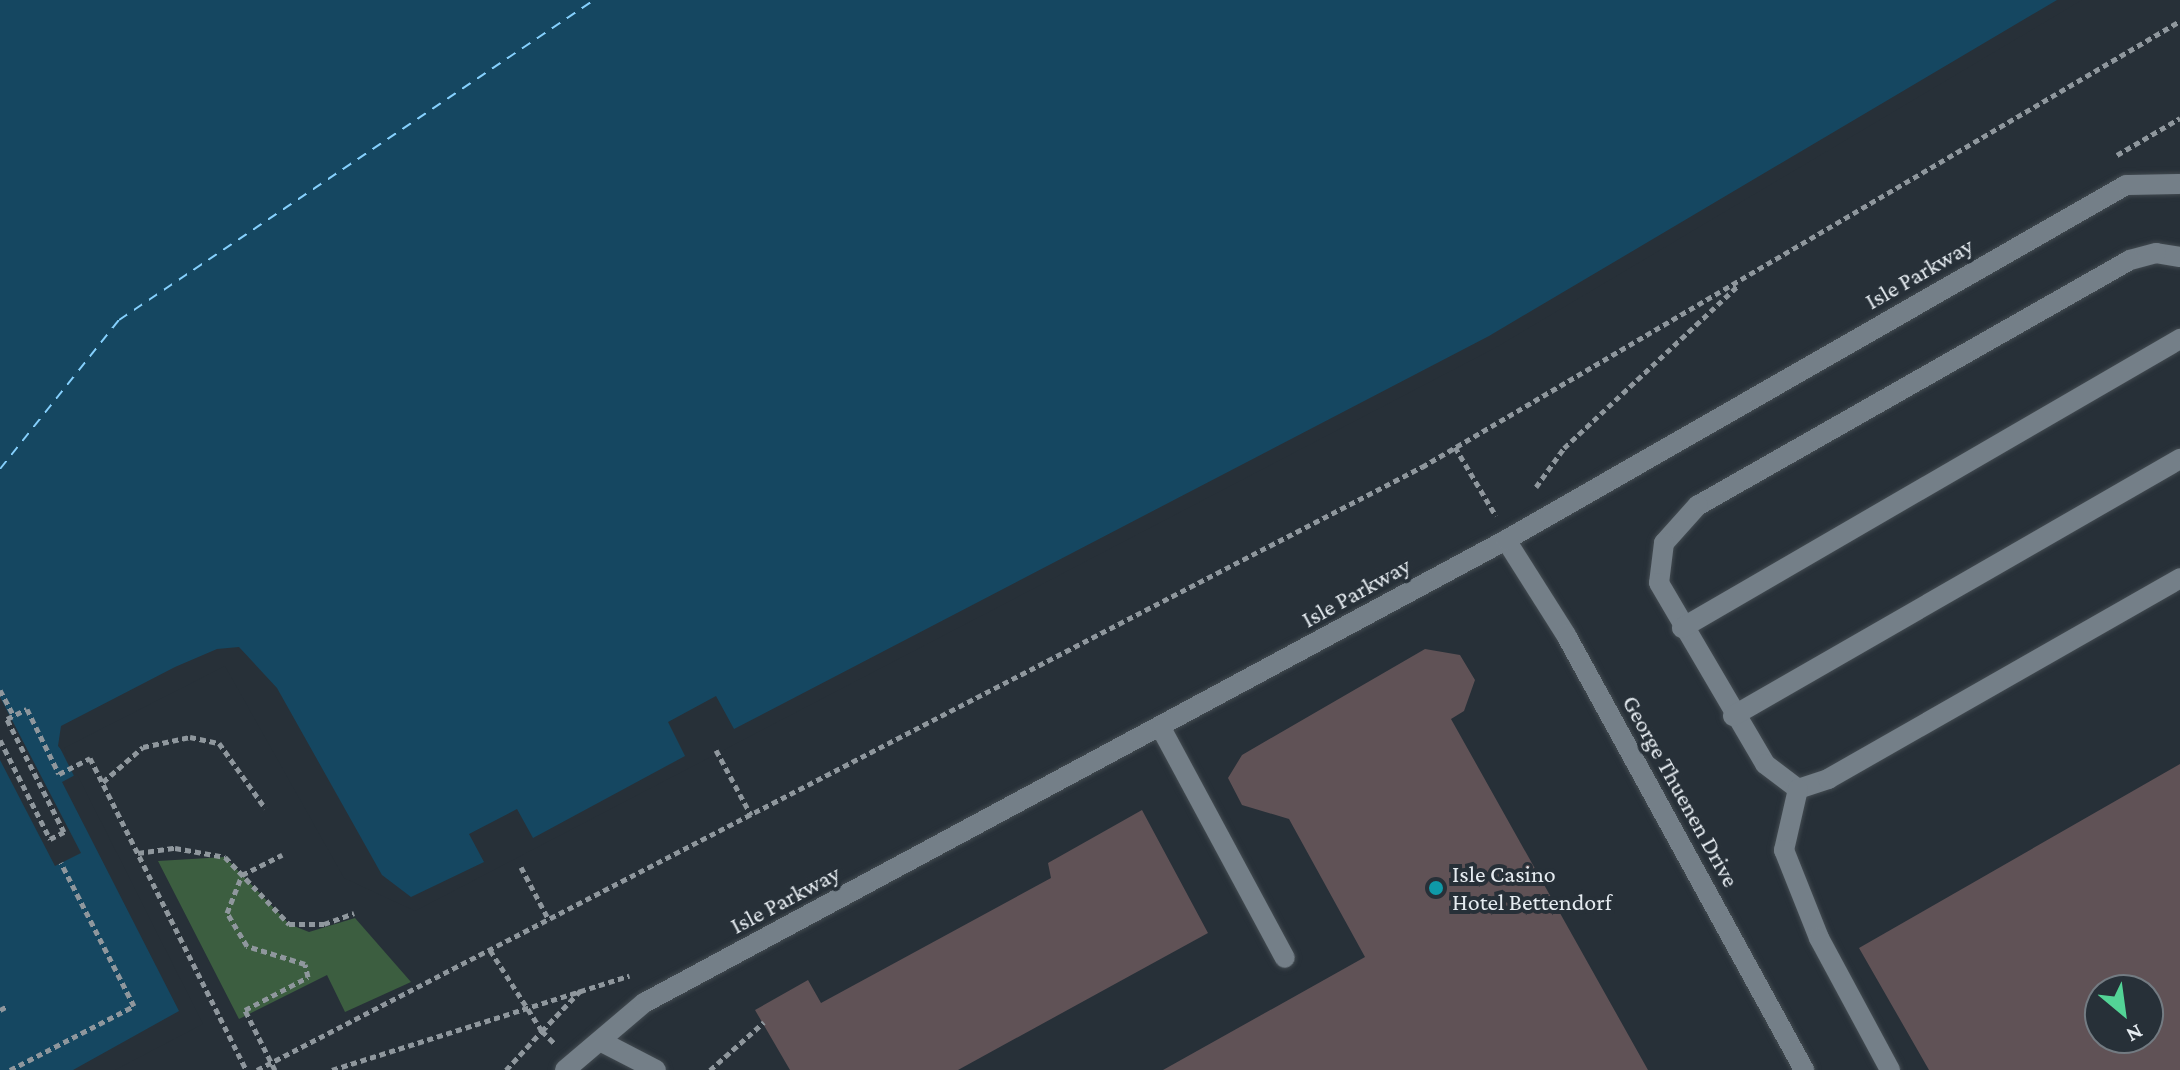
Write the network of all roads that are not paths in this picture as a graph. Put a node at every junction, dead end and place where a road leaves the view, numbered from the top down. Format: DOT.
graph roads {
  1 [pos="2180,184"];
  2 [pos="2180,257"];
  3 [pos="2180,339"];
  4 [pos="2180,459"];
  5 [pos="1506,540"];
  6 [pos="2180,578"];
  7 [pos="1682,628"];
  8 [pos="1733,716"];
  9 [pos="1161,728"];
  10 [pos="1798,789"];
  11 [pos="1285,958"];
  12 [pos="600,1041"];
  13 [pos="570,1066"];
  14 [pos="656,1070"];
  15 [pos="1804,1070"];
  16 [pos="1890,1070"];
  1 -- 5 [label="street, Isle Parkway"];
  2 -- 7 [label="street"];
  3 -- 7 [label="street"];
  4 -- 8 [label="street"];
  5 -- 9 [label="street, Isle Parkway"];
  5 -- 15 [label="street, George Thuenen Drive"];
  6 -- 10 [label="street"];
  7 -- 8 [label="street"];
  8 -- 10 [label="street"];
  9 -- 11 [label="street"];
  9 -- 12 [label="street, Isle Parkway"];
  10 -- 16 [label="street"];
  12 -- 13 [label="street, Isle Parkway"];
  12 -- 14 [label="street"];
}
